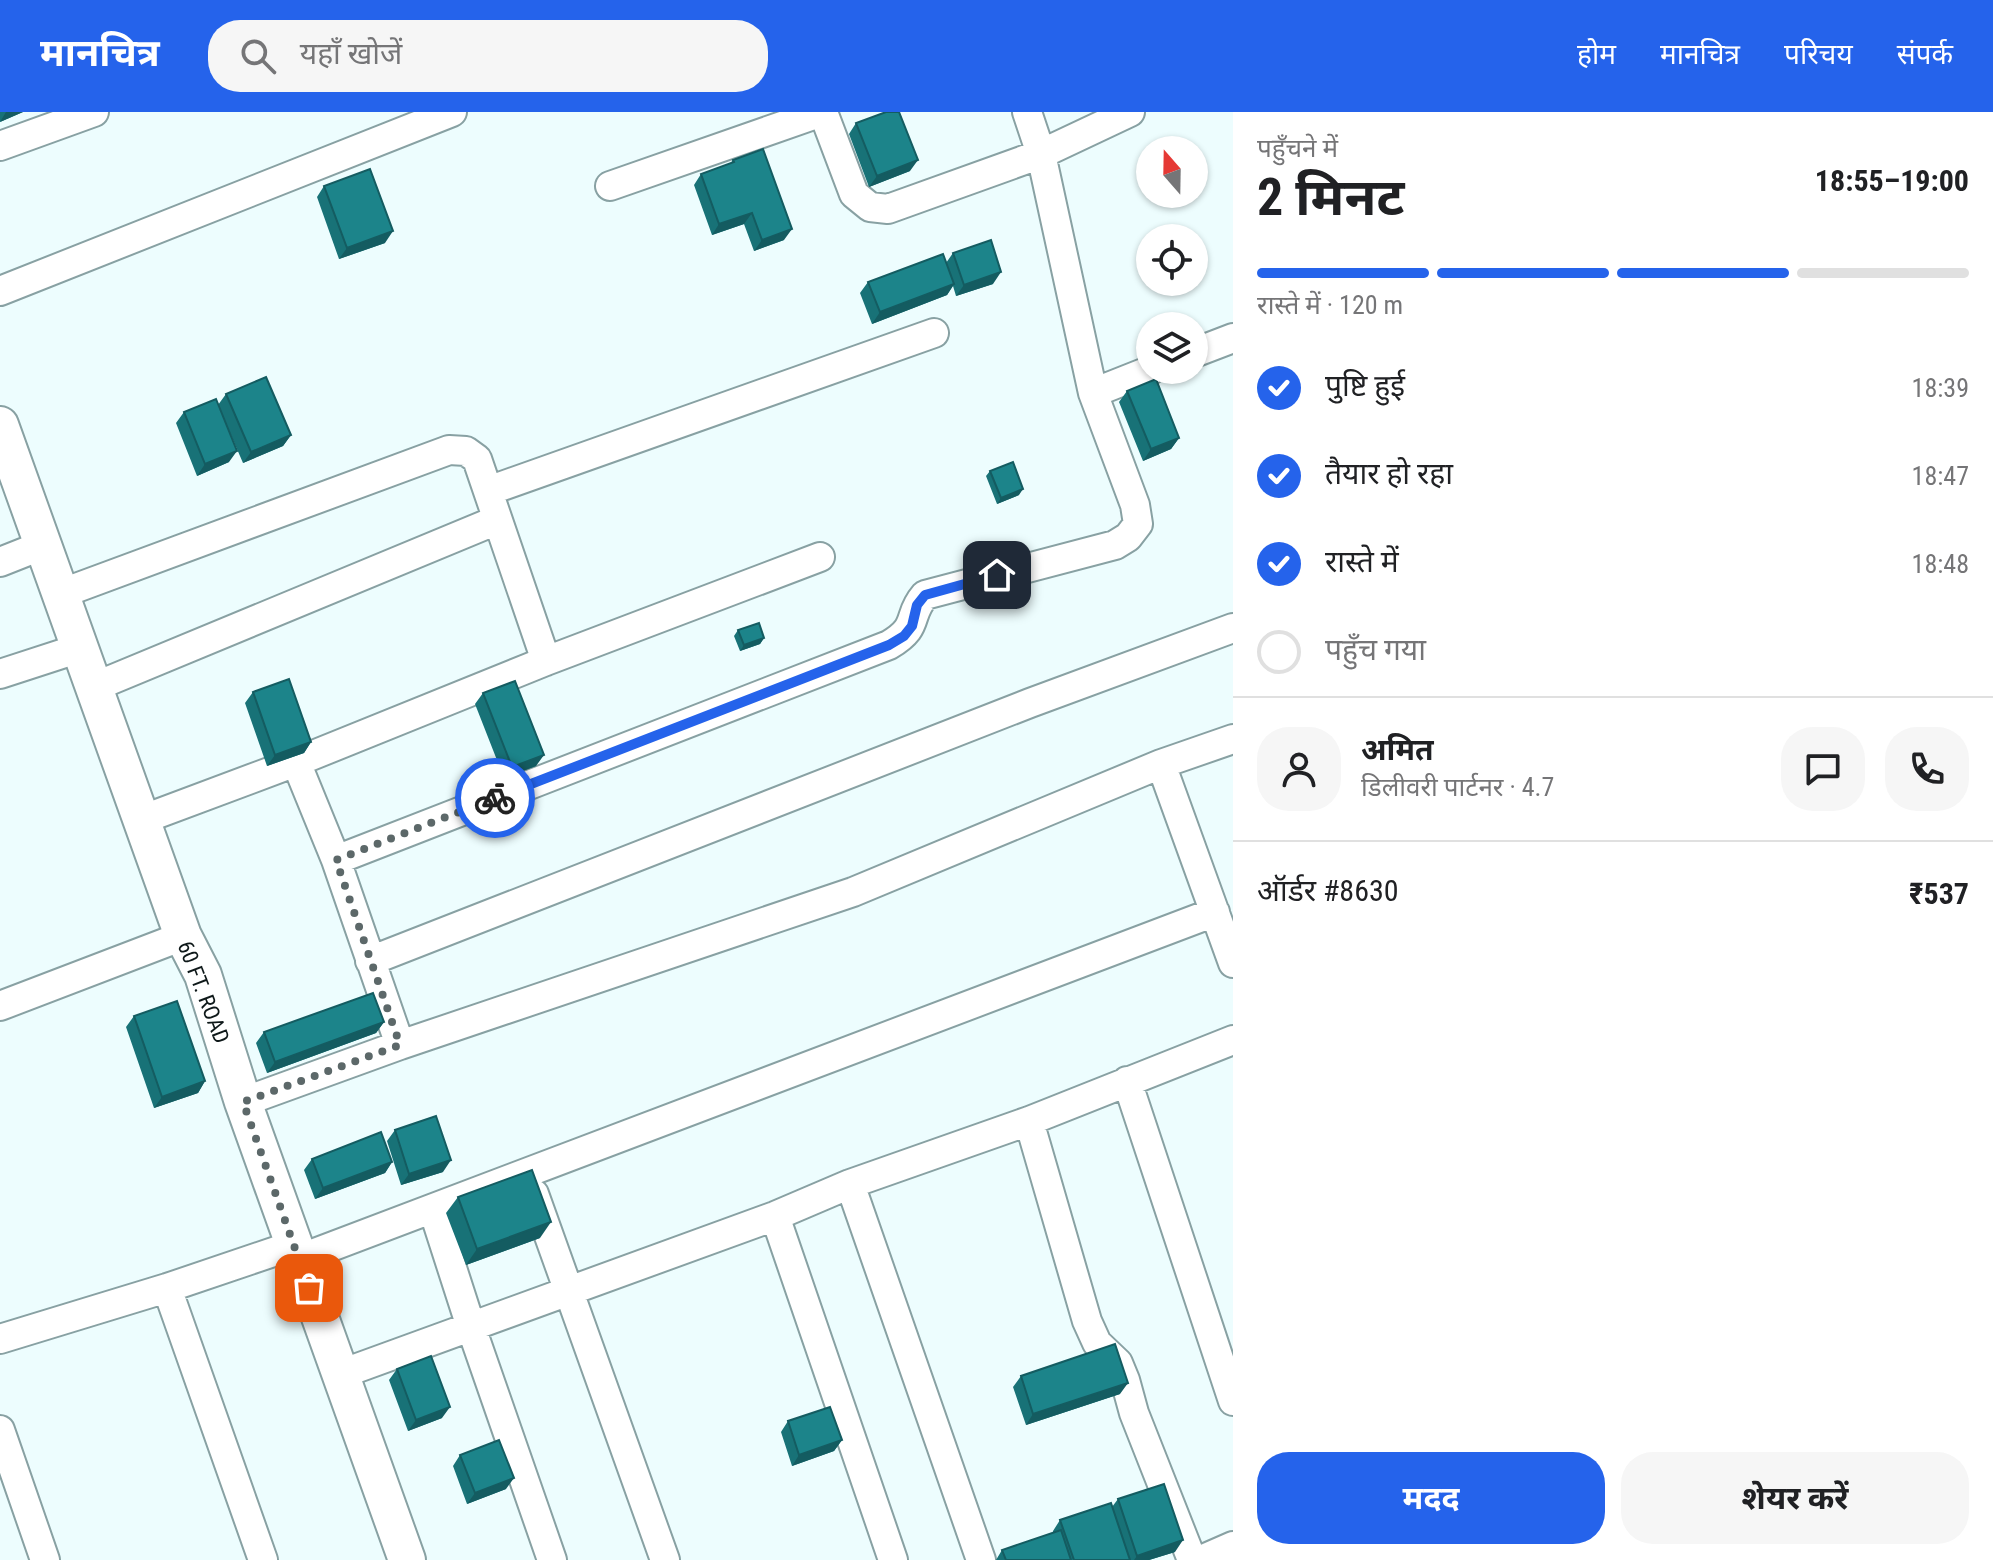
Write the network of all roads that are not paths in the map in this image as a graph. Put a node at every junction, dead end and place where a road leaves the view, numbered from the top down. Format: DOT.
graph roads {
  1 [pos="94,112"];
  2 [pos="452,112"];
  3 [pos="822,112"];
  4 [pos="1027,112"];
  5 [pos="1130,112"];
  6 [pos="0,146"];
  7 [pos="1041,154"];
  8 [pos="610,186"];
  9 [pos="0,291"];
  10 [pos="934,333"];
  11 [pos="1233,338"];
  12 [pos="1208,348"];
  13 [pos="1136,376"];
  14 [pos="1093,393"];
  15 [pos="0,425"];
  16 [pos="488,491"];
  17 [pos="497,520"];
  18 [pos="43,545"];
  19 [pos="820,557"];
  20 [pos="0,562"];
  21 [pos="60,594"];
  22 [pos="1233,628"];
  23 [pos="80,648"];
  24 [pos="546,661"];
  25 [pos="0,674"];
  26 [pos="94,687"];
  27 [pos="1233,739"];
  28 [pos="296,762"];
  29 [pos="1161,764"];
  30 [pos="141,820"];
  31 [pos="336,860"];
  32 [pos="1215,912"];
  33 [pos="183,936"];
  34 [pos="370,961"];
  35 [pos="1233,963"];
  36 [pos="0,1006"];
  37 [pos="1233,1040"];
  38 [pos="400,1045"];
  39 [pos="1127,1081"];
  40 [pos="243,1102"];
  41 [pos="1029,1121"];
  42 [pos="527,1175"];
  43 [pos="850,1184"];
  44 [pos="433,1209"];
  45 [pos="775,1216"];
  46 [pos="296,1252"];
  47 [pos="167,1288"];
  48 [pos="567,1291"];
  49 [pos="471,1327"];
  50 [pos="0,1339"];
  51 [pos="341,1374"];
  52 [pos="1233,1401"];
  53 [pos="1,1437"];
  54 [pos="1233,1546"];
  55 [pos="45,1560"];
  56 [pos="263,1560"];
  57 [pos="407,1560"];
  58 [pos="552,1560"];
  59 [pos="665,1560"];
  60 [pos="893,1560"];
  61 [pos="981,1560"];
  62 [pos="1192,1560"];
  63 [pos="1201,1560"];
  1 -- 6 [label="street"];
  2 -- 9 [label="street"];
  3 -- 7 [label="street"];
  3 -- 8 [label="street"];
  4 -- 7 [label="street"];
  5 -- 7 [label="street"];
  7 -- 14 [label="street"];
  10 -- 16 [label="street"];
  11 -- 12 [label="street"];
  13 -- 14 [label="street"];
  14 -- 31 [label="street"];
  15 -- 18 [label="street, 60 FT. ROAD"];
  16 -- 17 [label="street"];
  16 -- 21 [label="street"];
  17 -- 24 [label="street"];
  17 -- 26 [label="street"];
  18 -- 20 [label="street"];
  18 -- 21 [label="street, 60 FT. ROAD"];
  19 -- 24 [label="street"];
  21 -- 23 [label="street, 60 FT. ROAD"];
  22 -- 34 [label="street"];
  23 -- 25 [label="street"];
  23 -- 26 [label="street, 60 FT. ROAD"];
  24 -- 28 [label="street"];
  26 -- 30 [label="street, 60 FT. ROAD"];
  27 -- 29 [label="street"];
  28 -- 30 [label="street"];
  28 -- 31 [label="street"];
  29 -- 32 [label="street"];
  29 -- 38 [label="street"];
  30 -- 33 [label="street, 60 FT. ROAD"];
  31 -- 34 [label="street"];
  32 -- 35 [label="street"];
  32 -- 42 [label="street"];
  33 -- 36 [label="street"];
  33 -- 40 [label="street, 60 FT. ROAD"];
  34 -- 38 [label="street"];
  37 -- 39 [label="street"];
  38 -- 40 [label="street"];
  39 -- 41 [label="street"];
  39 -- 52 [label="street"];
  40 -- 46 [label="street, 60 FT. ROAD"];
  41 -- 43 [label="street"];
  41 -- 62 [label="street"];
  42 -- 44 [label="street"];
  42 -- 48 [label="street"];
  43 -- 45 [label="street"];
  43 -- 61 [label="street"];
  44 -- 46 [label="street"];
  44 -- 49 [label="street"];
  45 -- 48 [label="street"];
  45 -- 60 [label="street"];
  46 -- 47 [label="street"];
  46 -- 51 [label="street, 60 FT. ROAD"];
  47 -- 50 [label="street"];
  47 -- 56 [label="street"];
  48 -- 49 [label="street"];
  48 -- 59 [label="street"];
  49 -- 51 [label="street"];
  49 -- 58 [label="street"];
  51 -- 57 [label="street, 60 FT. ROAD"];
  53 -- 55 [label="street"];
  54 -- 63 [label="street"];
}
